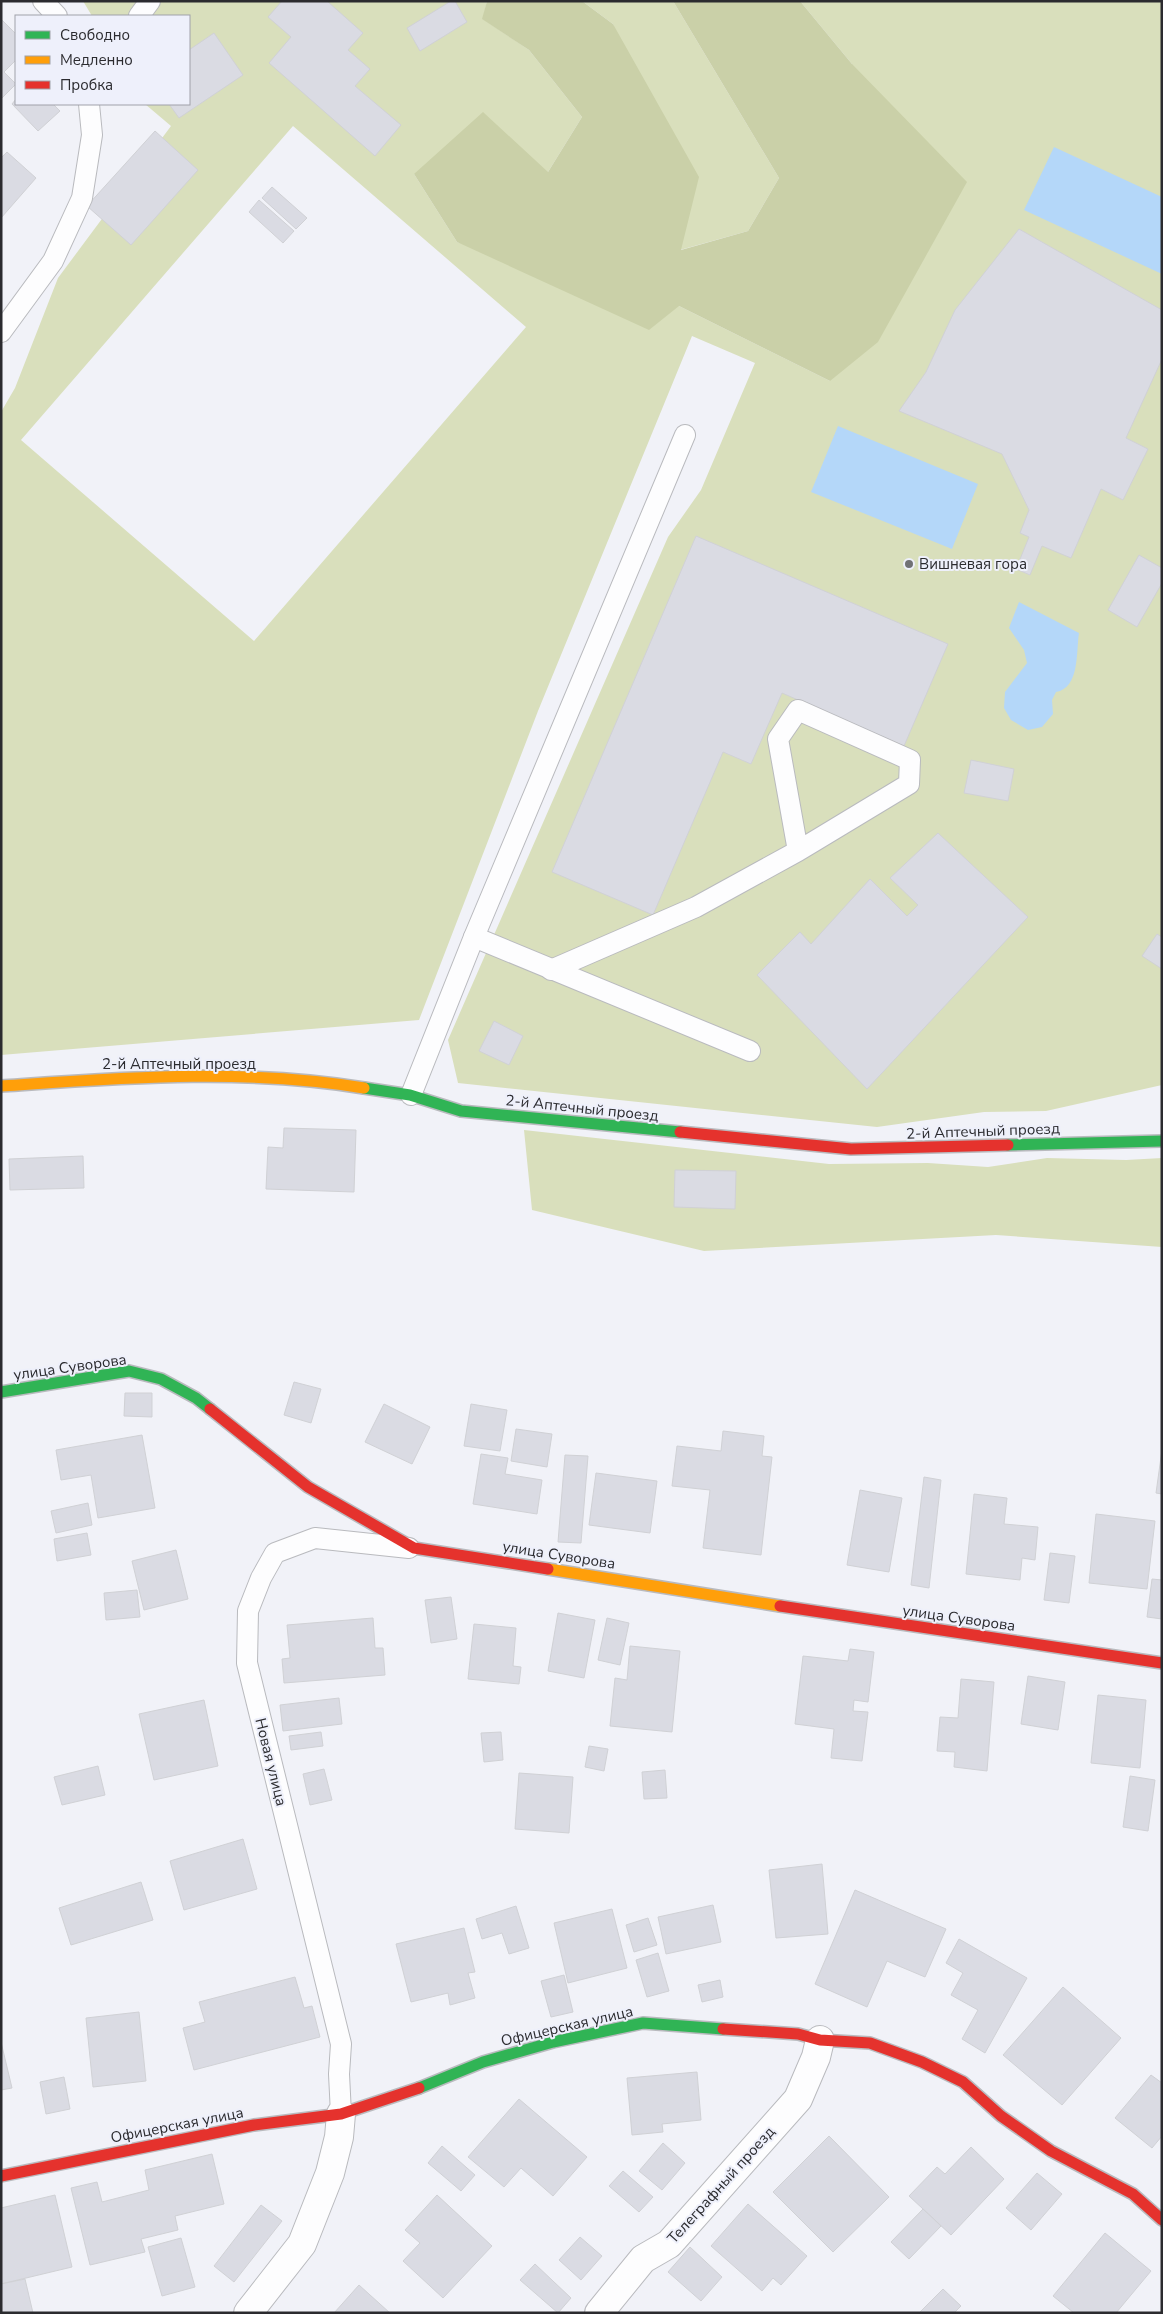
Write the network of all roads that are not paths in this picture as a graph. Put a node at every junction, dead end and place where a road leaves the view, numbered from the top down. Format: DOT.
graph roads {
  1 [pos="44,1"];
  2 [pos="150,1"];
  3 [pos="56,15"];
  4 [pos="140,15"];
  5 [pos="89,105"];
  6 [pos="1,332"];
  7 [pos="685,435"];
  8 [pos="798,851"];
  9 [pos="474,937"];
  10 [pos="551,970"];
  11 [pos="750,1051"];
  12 [pos="1,1086"];
  13 [pos="411,1096"];
  14 [pos="1162,1141"];
  15 [pos="1,1392"];
  16 [pos="414,1548"];
  17 [pos="1162,1663"];
  18 [pos="820,2040"];
  19 [pos="341,2114"];
  20 [pos="1,2176"];
  21 [pos="1162,2220"];
  22 [pos="248,2313"];
  23 [pos="598,2313"];
  1 -- 3 [label="lane"];
  2 -- 4 [label="lane"];
  5 -- 6 [label="lane"];
  7 -- 9 [label="lane"];
  8 -- 8 [label="lane"];
  8 -- 10 [label="lane"];
  9 -- 10 [label="lane"];
  9 -- 13 [label="lane"];
  10 -- 11 [label="lane"];
  12 -- 13 [label="street, 2-й Аптечный проезд"];
  13 -- 14 [label="street, 2-й Аптечный проезд"];
  15 -- 16 [label="street, улица Суворова"];
  16 -- 17 [label="street, улица Суворова"];
  16 -- 19 [label="lane, Новая улица"];
  18 -- 19 [label="street, Офицерская улица"];
  18 -- 21 [label="street, Офицерская улица"];
  18 -- 23 [label="street, Телеграфный проезд"];
  19 -- 20 [label="street, Офицерская улица"];
  19 -- 22 [label="street"];
}
